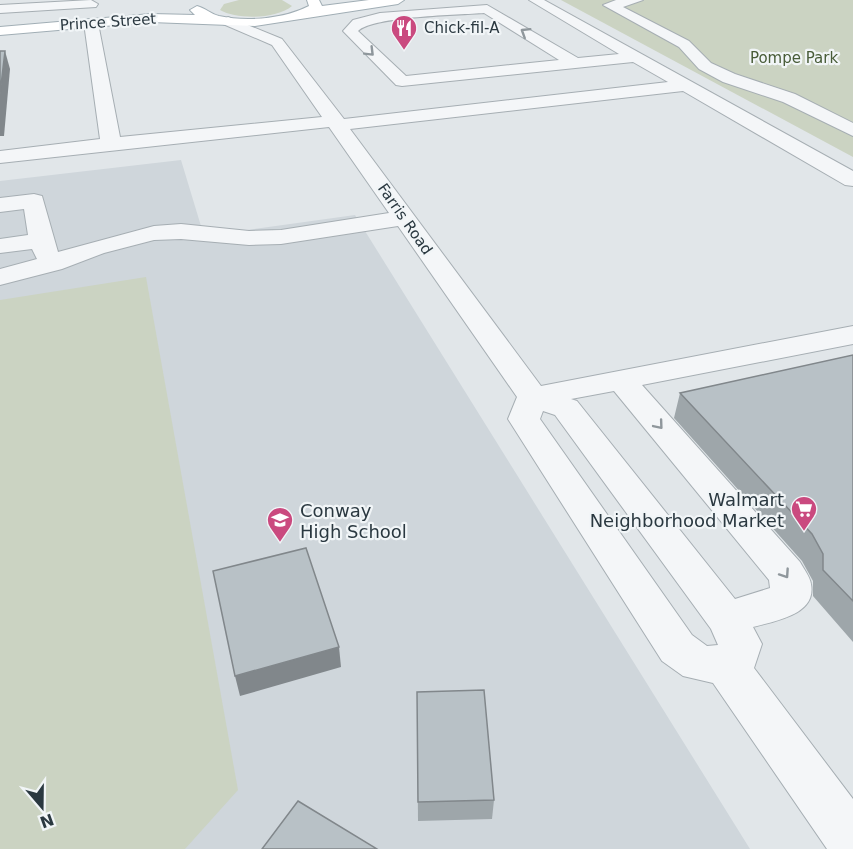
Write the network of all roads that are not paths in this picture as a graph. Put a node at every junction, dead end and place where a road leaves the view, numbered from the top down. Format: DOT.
graph roads {
  1 [pos="209,0"];
  2 [pos="398,0"];
  3 [pos="535,0"];
  4 [pos="637,0"];
  5 [pos="0,9"];
  6 [pos="306,9"];
  7 [pos="91,10"];
  8 [pos="222,20"];
  9 [pos="0,21"];
  10 [pos="0,30"];
  11 [pos="278,42"];
  12 [pos="635,57"];
  13 [pos="575,63"];
  14 [pos="455,76"];
  15 [pos="687,85"];
  16 [pos="491,108"];
  17 [pos="338,123"];
  18 [pos="853,130"];
  19 [pos="111,144"];
  20 [pos="0,157"];
  21 [pos="853,180"];
  22 [pos="0,205"];
  23 [pos="404,218"];
  24 [pos="40,241"];
  25 [pos="0,246"];
  26 [pos="52,264"];
  27 [pos="0,277"];
  28 [pos="853,335"];
  29 [pos="621,380"];
  30 [pos="533,397"];
  31 [pos="725,641"];
  32 [pos="853,842"];
  1 -- 7 [label="main road, Prince Street"];
  1 -- 8 [label="main road"];
  2 -- 6 [label="main road"];
  3 -- 12 [label="street"];
  4 -- 18 [label="street"];
  5 -- 7 [label="street"];
  6 -- 8 [label="main road, Prince Street"];
  6 -- 11 [label="street"];
  7 -- 8 [label="main road, Prince Street"];
  7 -- 9 [label="main road, Prince Street"];
  7 -- 10 [label="main road, Prince Street"];
  7 -- 19 [label="street"];
  8 -- 11 [label="street"];
  11 -- 17 [label="street, Farris Road"];
  12 -- 13 [label="street"];
  12 -- 15 [label="street"];
  13 -- 14 [label="street"];
  13 -- 14 [label="street, one-way"];
  14 -- 16 [label="street"];
  15 -- 16 [label="street"];
  15 -- 21 [label="street"];
  16 -- 17 [label="street"];
  17 -- 19 [label="street"];
  17 -- 23 [label="street, Farris Road"];
  19 -- 20 [label="street"];
  22 -- 24 [label="street"];
  23 -- 26 [label="street"];
  23 -- 30 [label="street, Farris Road"];
  24 -- 25 [label="street"];
  24 -- 26 [label="street"];
  26 -- 27 [label="street"];
  28 -- 29 [label="street"];
  29 -- 30 [label="street"];
  29 -- 31 [label="street, one-way"];
  30 -- 31 [label="street"];
  30 -- 31 [label="street"];
  31 -- 32 [label="street"];
}
